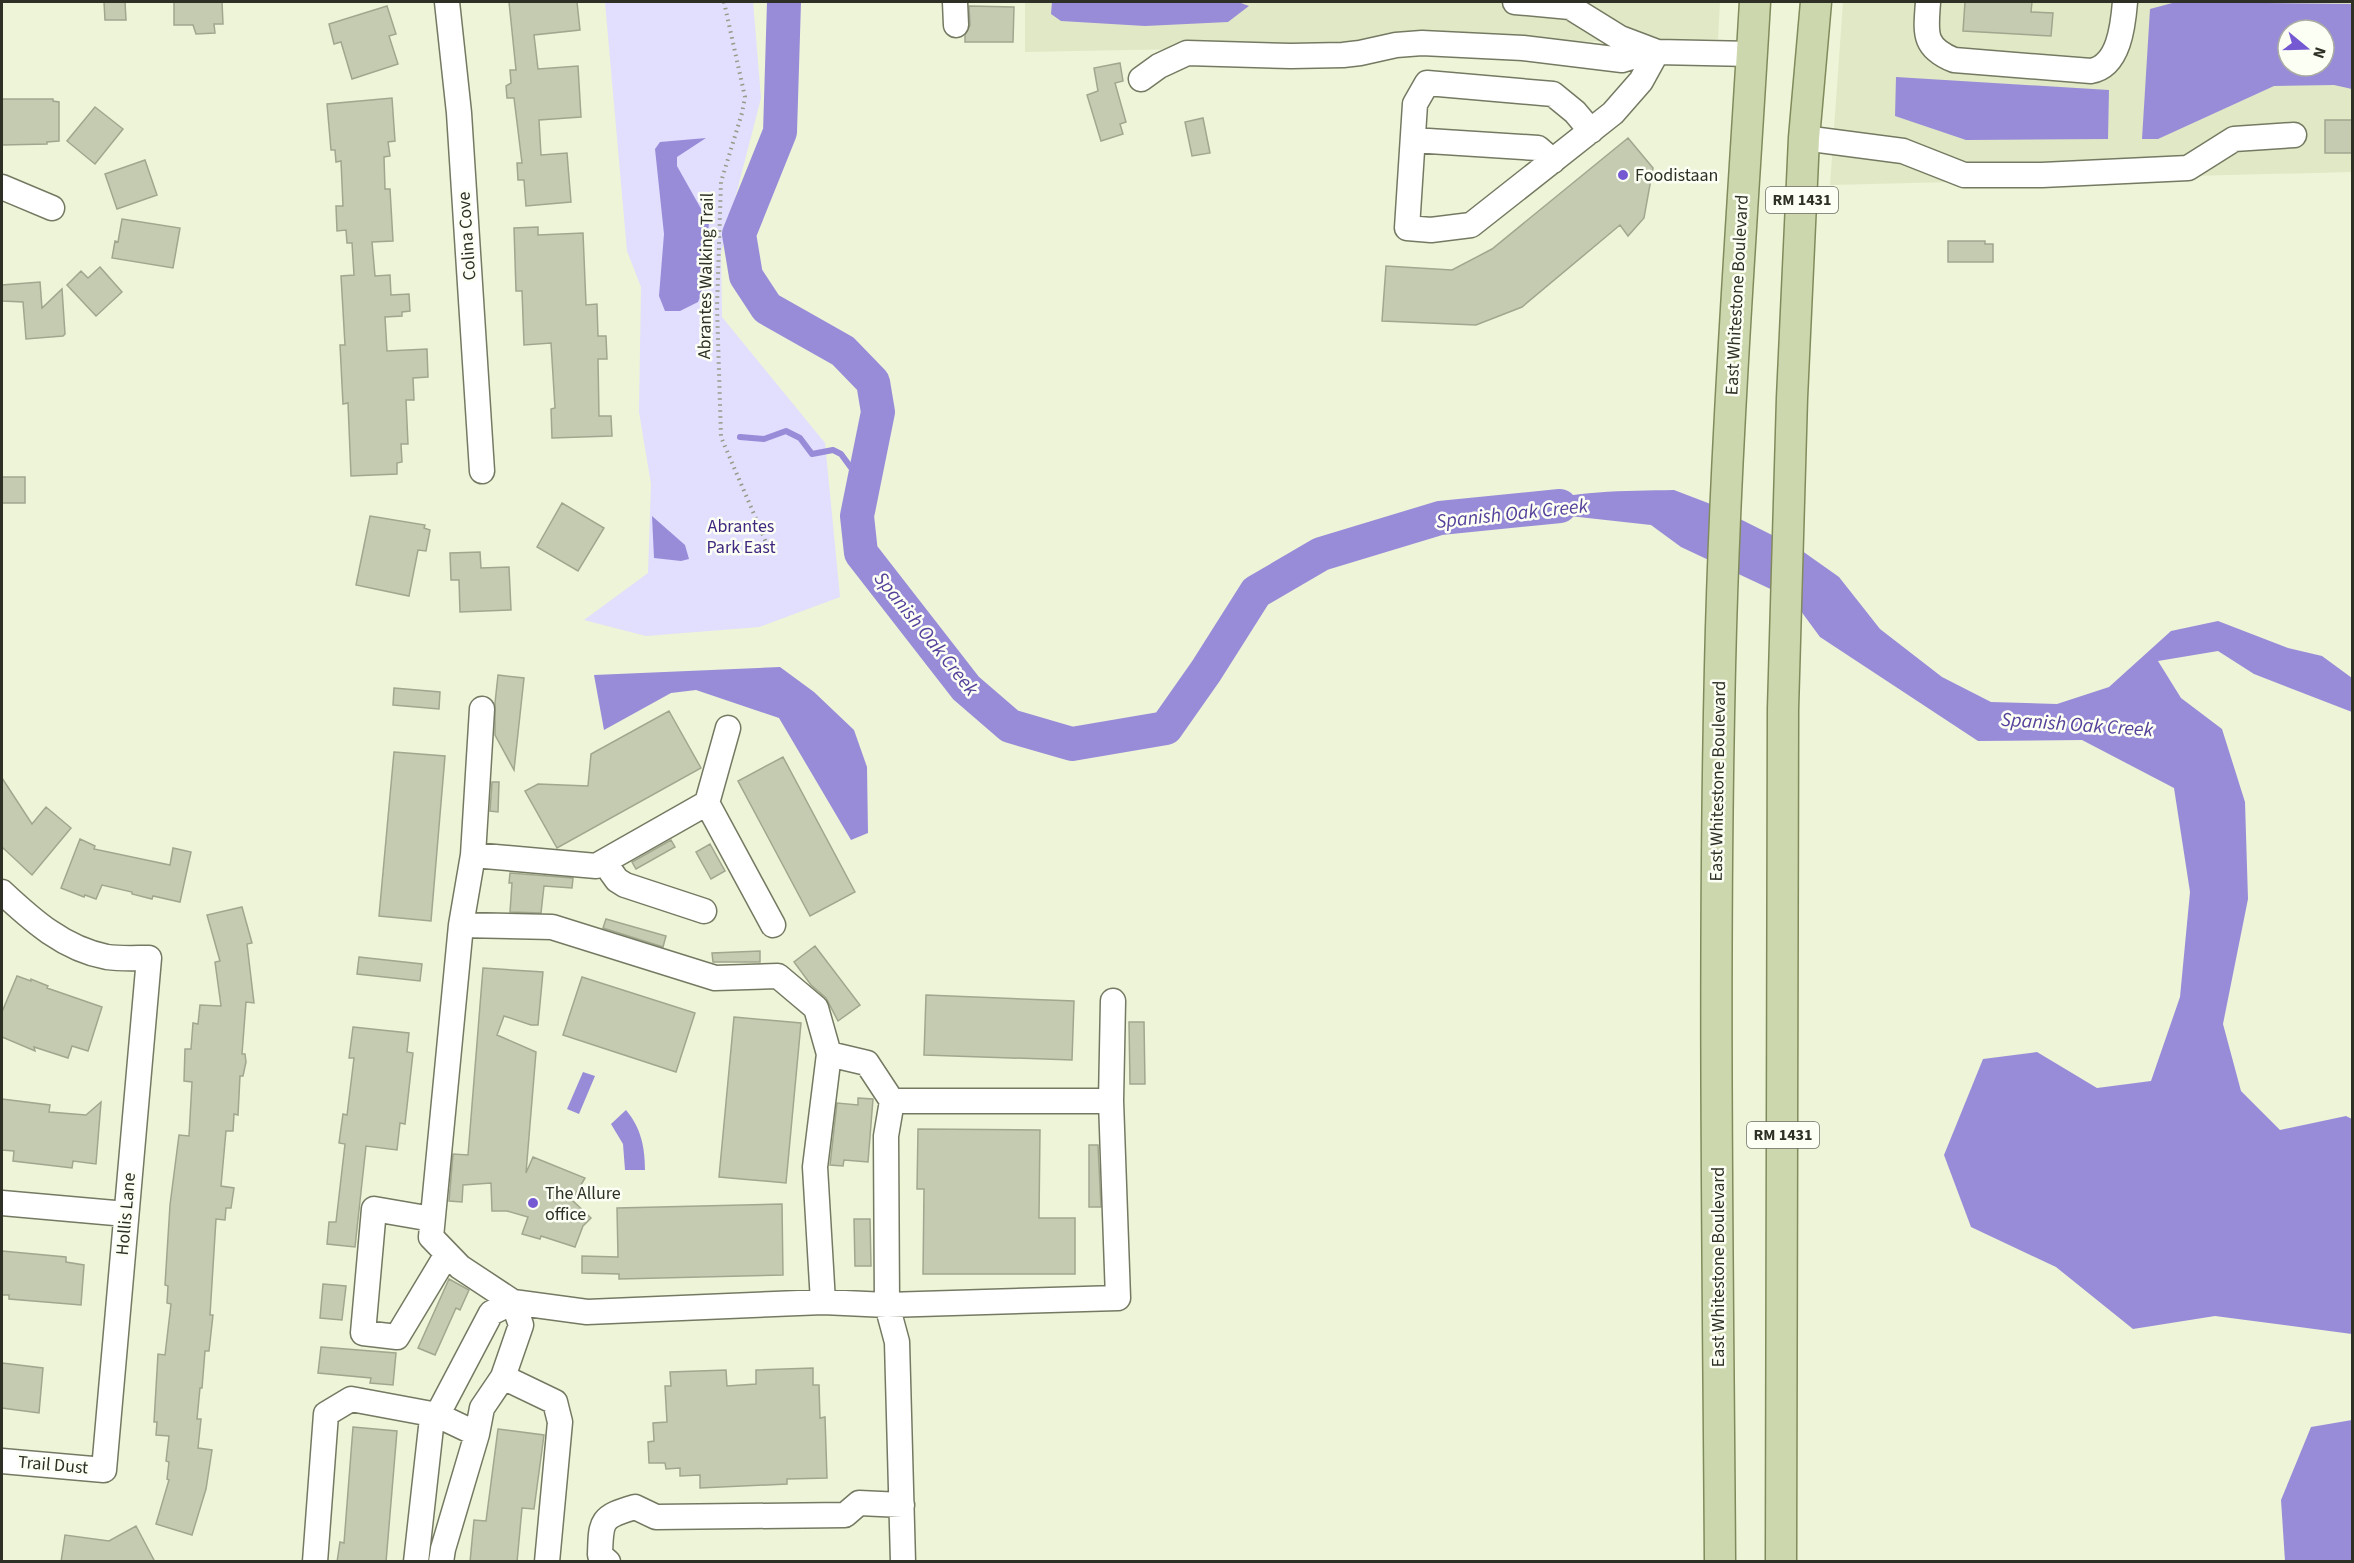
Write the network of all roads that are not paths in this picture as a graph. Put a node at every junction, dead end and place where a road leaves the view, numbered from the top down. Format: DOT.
graph roads {
  1 [pos="447,2"];
  2 [pos="1515,2"];
  3 [pos="1755,2"];
  4 [pos="1816,2"];
  5 [pos="1928,2"];
  6 [pos="2125,2"];
  7 [pos="1652,50"];
  8 [pos="1752,54"];
  9 [pos="1141,79"];
  10 [pos="1590,131"];
  11 [pos="2294,135"];
  12 [pos="1804,138"];
  13 [pos="1413,140"];
  14 [pos="1553,161"];
  15 [pos="2,187"];
  16 [pos="52,208"];
  17 [pos="482,471"];
  18 [pos="482,709"];
  19 [pos="728,728"];
  20 [pos="707,803"];
  21 [pos="473,855"];
  22 [pos="604,862"];
  23 [pos="2,892"];
  24 [pos="704,911"];
  25 [pos="461,925"];
  26 [pos="773,925"];
  27 [pos="1113,1001"];
  28 [pos="829,1054"];
  29 [pos="892,1101"];
  30 [pos="1111,1101"];
  31 [pos="2,1203"];
  32 [pos="126,1214"];
  33 [pos="432,1219"];
  34 [pos="447,1254"];
  35 [pos="513,1302"];
  36 [pos="822,1302"];
  37 [pos="887,1305"];
  38 [pos="502,1377"];
  39 [pos="437,1415"];
  40 [pos="477,1434"];
  41 [pos="2,1461"];
  42 [pos="104,1470"];
  43 [pos="902,1504"];
  44 [pos="315,1562"];
  45 [pos="416,1562"];
  46 [pos="441,1562"];
  47 [pos="547,1562"];
  48 [pos="608,1562"];
  49 [pos="903,1562"];
  50 [pos="1720,1562"];
  51 [pos="1781,1562"];
  1 -- 17 [label="street, Colina Cove"];
  2 -- 7 [label="street"];
  3 -- 8 [label="main road, East Whitestone Boulevard / RM 1431"];
  4 -- 12 [label="main road, RM 1431"];
  5 -- 6 [label="street"];
  7 -- 8 [label="street"];
  7 -- 9 [label="street"];
  7 -- 10 [label="street"];
  8 -- 50 [label="main road, East Whitestone Boulevard / RM 1431"];
  10 -- 13 [label="street"];
  10 -- 14 [label="street"];
  11 -- 12 [label="street"];
  12 -- 51 [label="main road, RM 1431"];
  13 -- 14 [label="street"];
  13 -- 14 [label="street"];
  15 -- 16 [label="street"];
  18 -- 21 [label="street"];
  19 -- 20 [label="street"];
  20 -- 22 [label="street"];
  20 -- 26 [label="street"];
  21 -- 22 [label="street"];
  21 -- 25 [label="street"];
  22 -- 24 [label="street"];
  23 -- 32 [label="street, Hollis Lane"];
  25 -- 28 [label="street"];
  25 -- 33 [label="street"];
  27 -- 30 [label="street"];
  28 -- 29 [label="street"];
  28 -- 36 [label="street"];
  29 -- 30 [label="street"];
  29 -- 37 [label="street"];
  30 -- 37 [label="street"];
  31 -- 32 [label="street"];
  32 -- 42 [label="street, Hollis Lane"];
  33 -- 34 [label="street"];
  33 -- 34 [label="street"];
  34 -- 35 [label="street"];
  35 -- 36 [label="street"];
  35 -- 38 [label="street"];
  35 -- 39 [label="street"];
  36 -- 37 [label="street"];
  37 -- 43 [label="street"];
  38 -- 40 [label="street"];
  38 -- 47 [label="street"];
  39 -- 40 [label="street"];
  39 -- 44 [label="street"];
  39 -- 45 [label="street"];
  40 -- 46 [label="street"];
  41 -- 42 [label="street, Trail Dust"];
  43 -- 48 [label="street"];
  43 -- 49 [label="street"];
}
